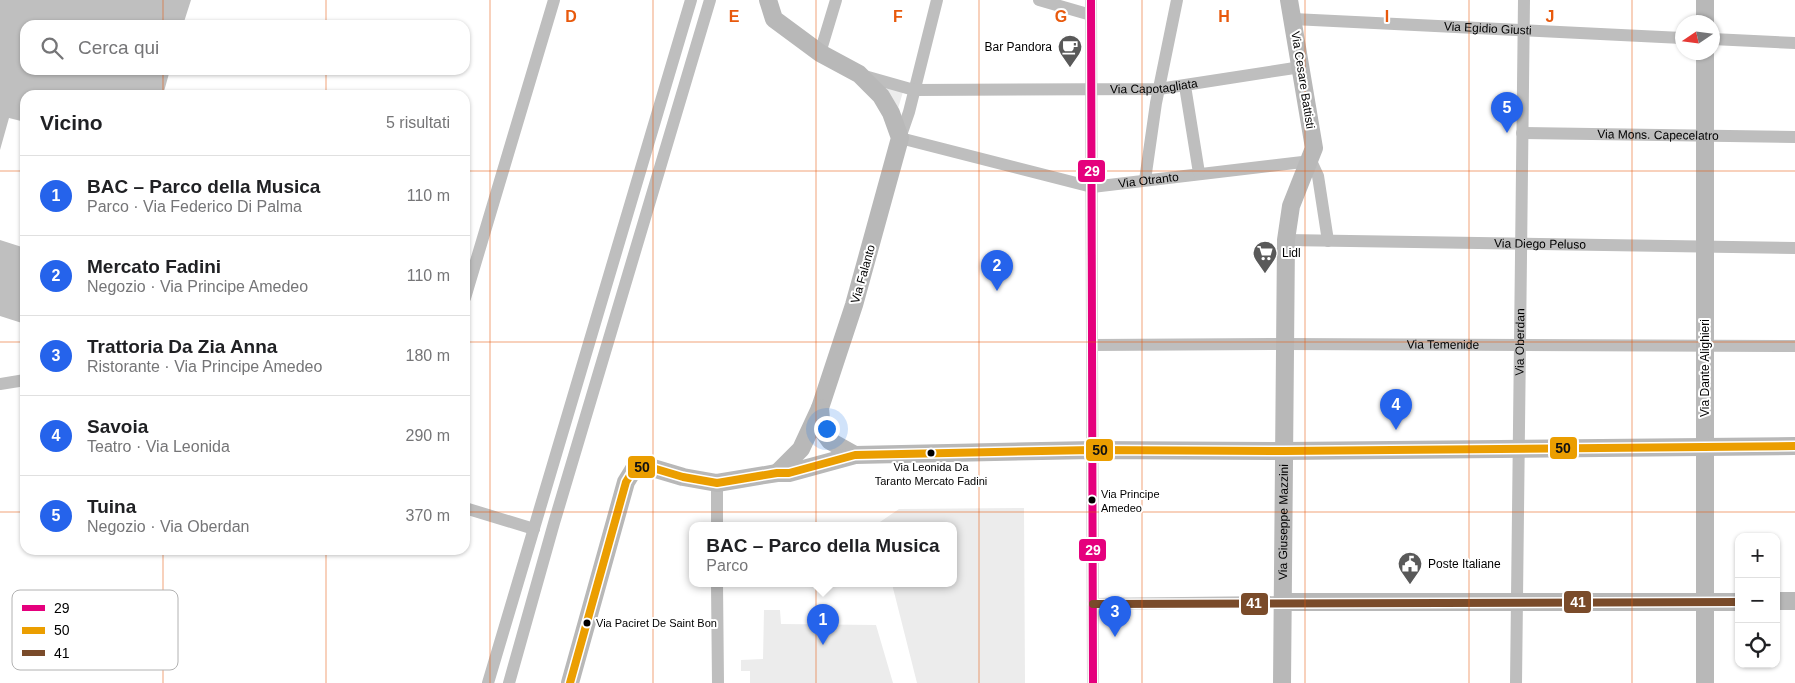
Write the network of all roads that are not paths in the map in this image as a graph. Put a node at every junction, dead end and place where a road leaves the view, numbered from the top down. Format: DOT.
graph roads {
  1 [pos="554,0"];
  2 [pos="691,0"];
  3 [pos="710,0"];
  4 [pos="768,0"];
  5 [pos="836,0"];
  6 [pos="937,0"];
  7 [pos="1039,0"];
  8 [pos="1091,0"];
  9 [pos="1176,0"];
  10 [pos="1289,0"];
  11 [pos="1524,0"];
  12 [pos="1705,0"];
  13 [pos="1091,15"];
  14 [pos="1705,15"];
  15 [pos="1293,19"];
  16 [pos="1524,31"];
  17 [pos="1675,38"];
  18 [pos="1720,39"];
  19 [pos="1795,43"];
  20 [pos="820,54"];
  21 [pos="1705,60"];
  22 [pos="1301,67"];
  23 [pos="859,74"];
  24 [pos="1185,86"];
  25 [pos="1091,89"];
  26 [pos="1159,89"];
  27 [pos="914,90"];
  28 [pos="1522,133"];
  29 [pos="1705,136"];
  30 [pos="1795,137"];
  31 [pos="900,138"];
  32 [pos="1311,161"];
  33 [pos="1199,173"];
  34 [pos="1145,180"];
  35 [pos="1092,188"];
  36 [pos="1286,240"];
  37 [pos="1328,241"];
  38 [pos="1521,244"];
  39 [pos="1704,247"];
  40 [pos="1795,248"];
  41 [pos="470,281"];
  42 [pos="1285,344"];
  43 [pos="1092,345"];
  44 [pos="1520,346"];
  45 [pos="1704,346"];
  46 [pos="1795,346"];
  47 [pos="20,381"];
  48 [pos="0,384"];
  49 [pos="820,408"];
  50 [pos="1795,446"];
  51 [pos="1705,447"];
  52 [pos="1519,448"];
  53 [pos="1092,450"];
  54 [pos="1284,451"];
  55 [pos="855,455"];
  56 [pos="777,473"];
  57 [pos="716,483"];
  58 [pos="470,510"];
  59 [pos="717,522"];
  60 [pos="534,529"];
  61 [pos="717,587"];
  62 [pos="1780,601"];
  63 [pos="1795,601"];
  64 [pos="1282,602"];
  65 [pos="1735,602"];
  66 [pos="1517,603"];
  67 [pos="1705,603"];
  68 [pos="1093,604"];
  69 [pos="488,683"];
  70 [pos="509,683"];
  71 [pos="570,683"];
  72 [pos="718,683"];
  73 [pos="1093,683"];
  74 [pos="1282,683"];
  75 [pos="1516,683"];
  76 [pos="1705,683"];
  1 -- 41 [label="street"];
  2 -- 60 [label="street"];
  3 -- 70 [label="street"];
  4 -- 20 [label="main road"];
  5 -- 20 [label="street"];
  6 -- 27 [label="street, Via Falanto"];
  7 -- 13 [label="street"];
  8 -- 13 [label="street"];
  9 -- 26 [label="street"];
  10 -- 15 [label="main road, Via Cesare Battisti"];
  11 -- 16 [label="street, Via Oberdan"];
  12 -- 14 [label="main road"];
  13 -- 25 [label="street"];
  15 -- 16 [label="street, Via Egidio Giusti"];
  15 -- 22 [label="main road, Via Cesare Battisti"];
  16 -- 17 [label="street, Via Egidio Giusti"];
  16 -- 28 [label="street, Via Oberdan"];
  18 -- 19 [label="street"];
  20 -- 23 [label="main road"];
  21 -- 29 [label="main road, Via Dante Alighieri"];
  22 -- 24 [label="street, Via Capotagliata"];
  22 -- 32 [label="main road, Via Cesare Battisti"];
  23 -- 27 [label="street, Via Capotagliata"];
  23 -- 31 [label="main road"];
  24 -- 26 [label="street, Via Capotagliata"];
  24 -- 33 [label="street"];
  25 -- 26 [label="street, Via Capotagliata"];
  25 -- 27 [label="street, Via Capotagliata"];
  25 -- 35 [label="street"];
  26 -- 34 [label="street"];
  27 -- 31 [label="street, Via Falanto"];
  28 -- 29 [label="street, Via Mons. Capecelatro"];
  28 -- 38 [label="street, Via Oberdan"];
  29 -- 30 [label="street, Via Mons. Capecelatro"];
  29 -- 39 [label="main road, Via Dante Alighieri"];
  31 -- 35 [label="street, Via Otranto"];
  31 -- 49 [label="main road, Via Falanto"];
  32 -- 33 [label="street, Via Otranto"];
  32 -- 36 [label="main road, Via Giuseppe Mazzini"];
  32 -- 37 [label="street"];
  33 -- 34 [label="street, Via Otranto"];
  34 -- 35 [label="street, Via Otranto"];
  35 -- 43 [label="street"];
  36 -- 37 [label="street, Via Diego Peluso"];
  36 -- 42 [label="main road, Via Giuseppe Mazzini"];
  37 -- 38 [label="street, Via Diego Peluso"];
  38 -- 39 [label="street, Via Diego Peluso"];
  38 -- 44 [label="street, Via Oberdan"];
  39 -- 40 [label="street, Via Diego Peluso"];
  39 -- 45 [label="main road, Via Dante Alighieri"];
  42 -- 43 [label="street, Via Temenide"];
  42 -- 44 [label="street, Via Temenide"];
  42 -- 54 [label="main road, Via Giuseppe Mazzini"];
  43 -- 53 [label="street"];
  44 -- 45 [label="street, Via Temenide"];
  44 -- 52 [label="street, Via Oberdan"];
  45 -- 46 [label="street, Via Temenide"];
  45 -- 51 [label="main road, Via Dante Alighieri"];
  47 -- 48 [label="street"];
  49 -- 55 [label="main road, Via Falanto"];
  49 -- 56 [label="main road, Via Falanto"];
  50 -- 51 [label="main road"];
  51 -- 52 [label="main road"];
  51 -- 67 [label="main road, Via Dante Alighieri"];
  52 -- 54 [label="main road"];
  52 -- 66 [label="street, Via Oberdan"];
  53 -- 54 [label="main road"];
  53 -- 55 [label="main road"];
  53 -- 68 [label="street"];
  54 -- 64 [label="main road, Via Giuseppe Mazzini"];
  55 -- 56 [label="main road"];
  56 -- 57 [label="main road"];
  57 -- 59 [label="street"];
  57 -- 71 [label="main road"];
  58 -- 60 [label="street"];
  60 -- 69 [label="street"];
  61 -- 72 [label="street"];
  62 -- 63 [label="main road"];
  64 -- 66 [label="main road"];
  64 -- 68 [label="street"];
  64 -- 74 [label="main road, Via Giuseppe Mazzini"];
  65 -- 67 [label="main road"];
  66 -- 67 [label="main road"];
  66 -- 75 [label="street, Via Oberdan"];
  67 -- 76 [label="main road, Via Dante Alighieri"];
  68 -- 73 [label="street"];
}
